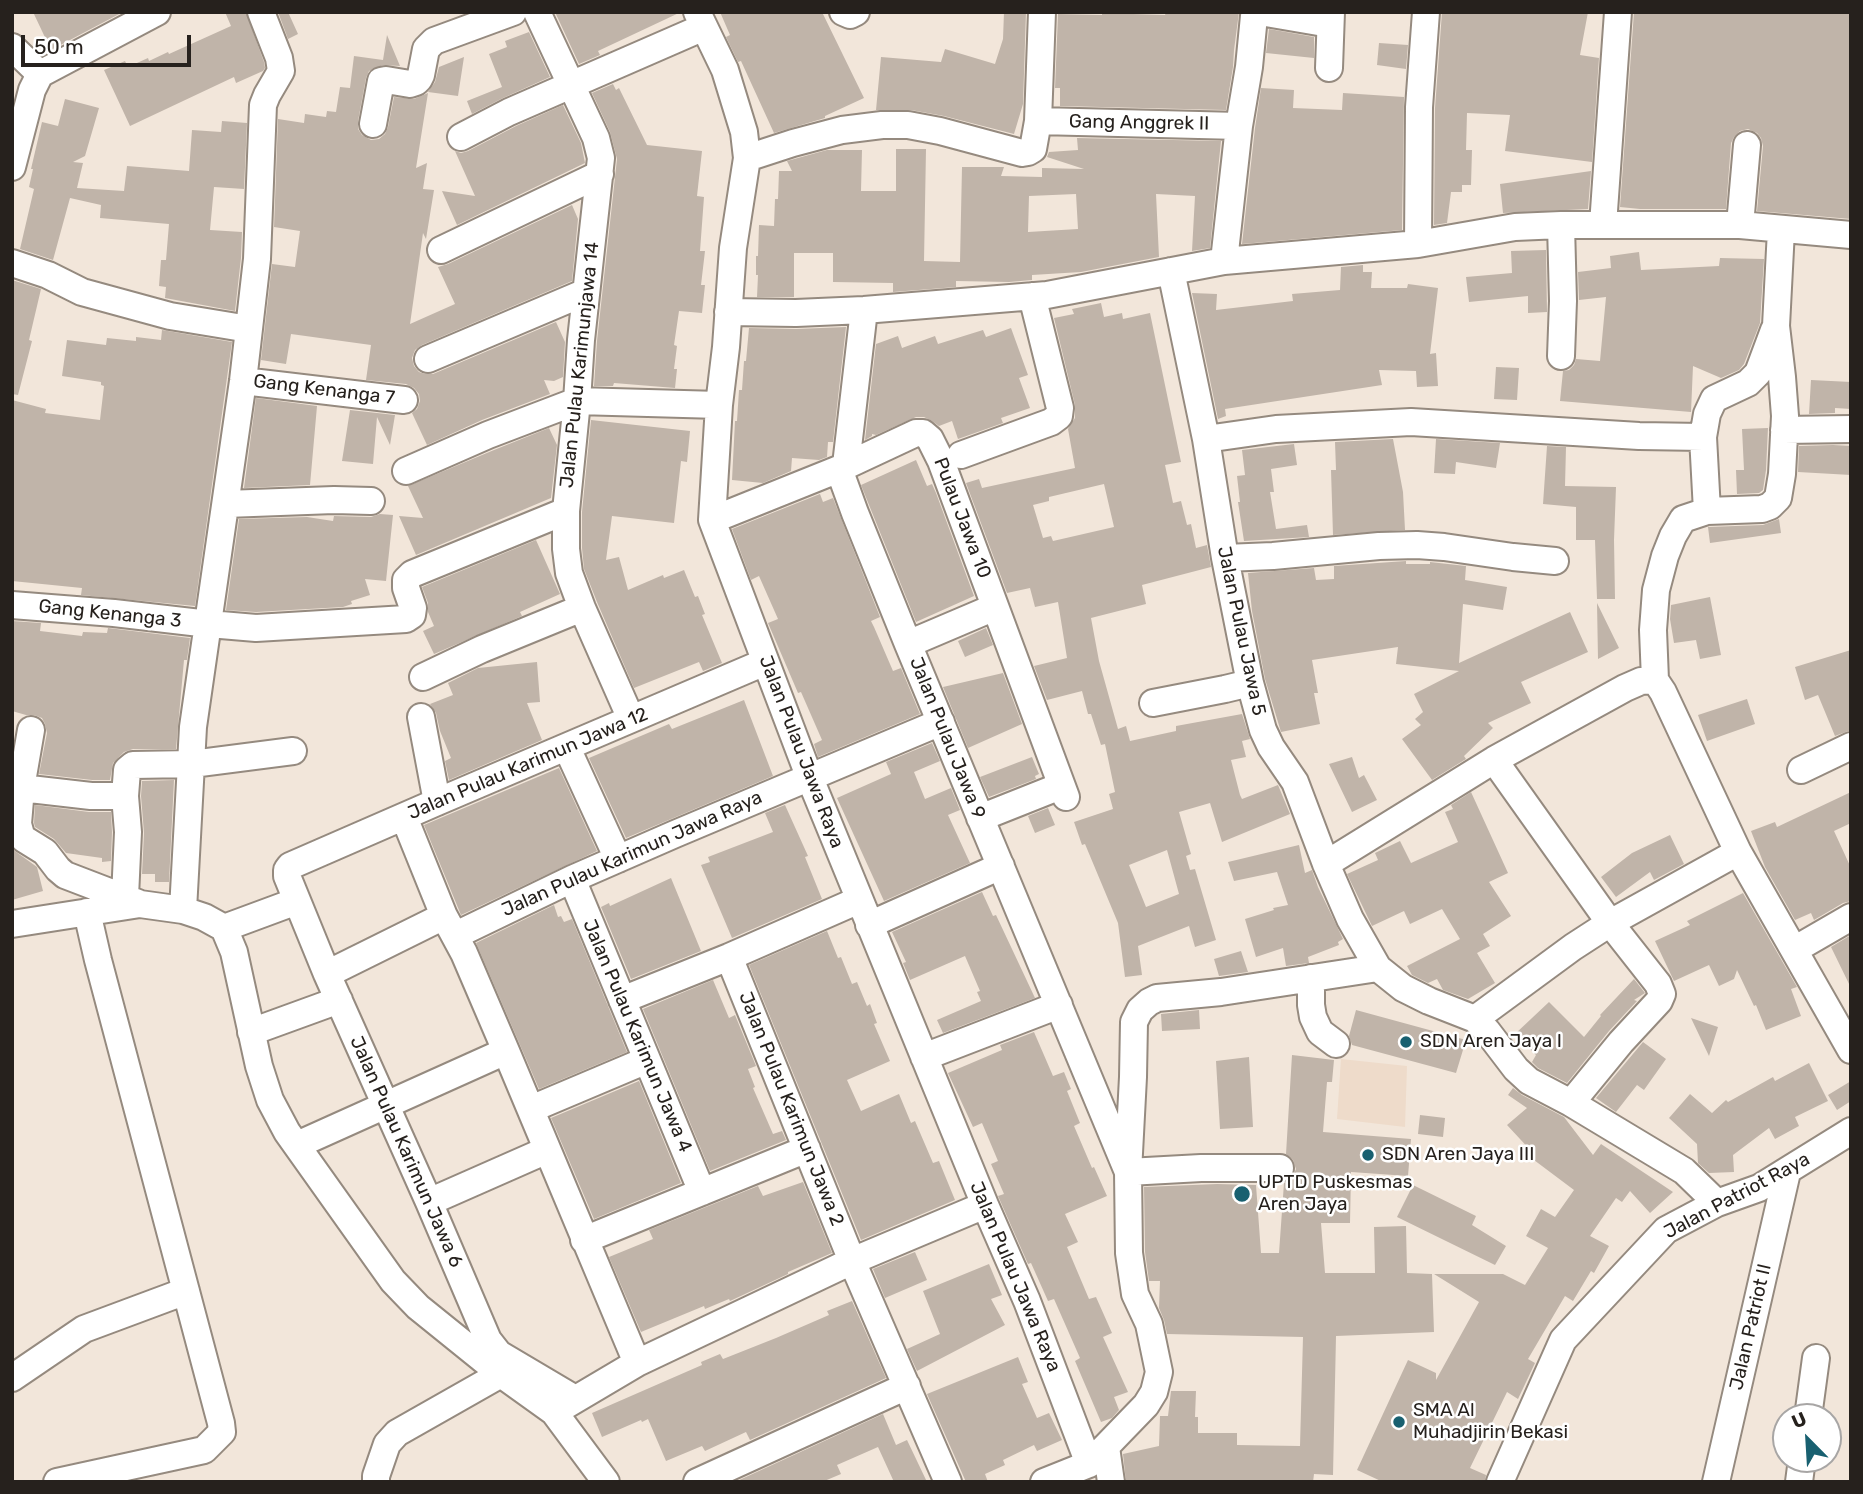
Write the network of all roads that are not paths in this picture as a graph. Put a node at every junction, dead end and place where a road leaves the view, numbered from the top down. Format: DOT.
graph roads {
  1 [pos="157,12"];
  2 [pos="261,12"];
  3 [pos="513,12"];
  4 [pos="537,12"];
  5 [pos="843,12"];
  6 [pos="856,12"];
  7 [pos="1042,12"];
  8 [pos="1259,12"];
  9 [pos="1426,12"];
  10 [pos="1618,12"];
  11 [pos="1331,18"];
  12 [pos="700,19"];
  13 [pos="12,47"];
  14 [pos="1329,68"];
  15 [pos="40,74"];
  16 [pos="571,86"];
  17 [pos="1038,121"];
  18 [pos="373,124"];
  19 [pos="1239,125"];
  20 [pos="461,137"];
  21 [pos="1747,145"];
  22 [pos="747,158"];
  23 [pos="13,159"];
  24 [pos="600,174"];
  25 [pos="1561,225"];
  26 [pos="1603,225"];
  27 [pos="1740,225"];
  28 [pos="1781,230"];
  29 [pos="1851,235"];
  30 [pos="1418,244"];
  31 [pos="441,250"];
  32 [pos="1224,261"];
  33 [pos="12,262"];
  34 [pos="1171,271"];
  35 [pos="586,292"];
  36 [pos="1032,296"];
  37 [pos="864,310"];
  38 [pos="728,312"];
  39 [pos="1776,326"];
  40 [pos="249,329"];
  41 [pos="1561,356"];
  42 [pos="428,359"];
  43 [pos="243,381"];
  44 [pos="404,400"];
  45 [pos="577,401"];
  46 [pos="719,405"];
  47 [pos="1851,429"];
  48 [pos="1784,430"];
  49 [pos="1703,437"];
  50 [pos="1206,439"];
  51 [pos="961,455"];
  52 [pos="843,467"];
  53 [pos="406,471"];
  54 [pos="371,501"];
  55 [pos="226,504"];
  56 [pos="566,511"];
  57 [pos="1707,511"];
  58 [pos="712,520"];
  59 [pos="1225,558"];
  60 [pos="1555,561"];
  61 [pos="12,605"];
  62 [pos="995,607"];
  63 [pos="582,608"];
  64 [pos="209,624"];
  65 [pos="908,643"];
  66 [pos="765,662"];
  67 [pos="423,677"];
  68 [pos="1654,680"];
  69 [pos="1250,683"];
  70 [pos="1153,703"];
  71 [pos="421,717"];
  72 [pos="631,719"];
  73 [pos="941,722"];
  74 [pos="31,730"];
  75 [pos="1851,746"];
  76 [pos="567,748"];
  77 [pos="293,751"];
  78 [pos="1494,760"];
  79 [pos="192,764"];
  80 [pos="1801,770"];
  81 [pos="809,776"];
  82 [pos="21,788"];
  83 [pos="125,796"];
  84 [pos="437,802"];
  85 [pos="404,817"];
  86 [pos="980,818"];
  87 [pos="1738,852"];
  88 [pos="618,859"];
  89 [pos="1326,864"];
  90 [pos="290,866"];
  91 [pos="1000,866"];
  92 [pos="572,880"];
  93 [pos="133,900"];
  94 [pos="859,900"];
  95 [pos="297,901"];
  96 [pos="183,910"];
  97 [pos="87,912"];
  98 [pos="1851,917"];
  99 [pos="1610,923"];
  100 [pos="12,924"];
  101 [pos="450,925"];
  102 [pos="869,925"];
  103 [pos="224,928"];
  104 [pos="1794,950"];
  105 [pos="729,957"];
  106 [pos="1378,968"];
  107 [pos="327,974"];
  108 [pos="1311,978"];
  109 [pos="339,1000"];
  110 [pos="622,1000"];
  111 [pos="1059,1005"];
  112 [pos="1475,1019"];
  113 [pos="251,1032"];
  114 [pos="1336,1044"];
  115 [pos="1851,1050"];
  116 [pos="506,1051"];
  117 [pos="924,1057"];
  118 [pos="647,1060"];
  119 [pos="1571,1103"];
  120 [pos="386,1105"];
  121 [pos="531,1109"];
  122 [pos="1851,1131"];
  123 [pos="297,1145"];
  124 [pos="807,1149"];
  125 [pos="547,1150"];
  126 [pos="1280,1168"];
  127 [pos="1128,1172"];
  128 [pos="1787,1172"];
  129 [pos="702,1192"];
  130 [pos="429,1202"];
  131 [pos="1717,1203"];
  132 [pos="985,1205"];
  133 [pos="584,1240"];
  134 [pos="852,1261"];
  135 [pos="186,1291"];
  136 [pos="1816,1358"];
  137 [pos="637,1363"];
  138 [pos="501,1374"];
  139 [pos="12,1378"];
  140 [pos="907,1386"];
  141 [pos="1810,1403"];
  142 [pos="564,1406"];
  143 [pos="1097,1456"];
  144 [pos="57,1482"];
  145 [pos="376,1482"];
  146 [pos="607,1482"];
  147 [pos="697,1482"];
  148 [pos="948,1482"];
  149 [pos="1044,1482"];
  150 [pos="1111,1482"];
  151 [pos="1500,1482"];
  152 [pos="1716,1482"];
  1 -- 15 [label="street"];
  2 -- 40 [label="street"];
  3 -- 18 [label="street"];
  4 -- 16 [label="street, Jalan Pulau Karimunjawa 14"];
  5 -- 6 [label="street"];
  7 -- 17 [label="street"];
  8 -- 11 [label="street"];
  8 -- 19 [label="street"];
  9 -- 30 [label="street"];
  10 -- 26 [label="street"];
  11 -- 14 [label="street"];
  12 -- 16 [label="street"];
  12 -- 22 [label="street, Jalan Pulau Jawa Raya"];
  13 -- 15 [label="street"];
  15 -- 23 [label="street"];
  16 -- 20 [label="street"];
  16 -- 24 [label="street, Jalan Pulau Karimunjawa 14"];
  17 -- 19 [label="street, Gang Anggrek II"];
  17 -- 22 [label="street"];
  19 -- 32 [label="street"];
  21 -- 27 [label="street"];
  22 -- 38 [label="street, Jalan Pulau Jawa Raya"];
  24 -- 31 [label="street"];
  24 -- 35 [label="street, Jalan Pulau Karimunjawa 14"];
  25 -- 26 [label="street"];
  25 -- 30 [label="street"];
  25 -- 41 [label="street"];
  26 -- 27 [label="street"];
  27 -- 28 [label="street"];
  28 -- 29 [label="street"];
  28 -- 39 [label="street"];
  30 -- 32 [label="street"];
  32 -- 34 [label="street"];
  33 -- 40 [label="street"];
  34 -- 36 [label="street"];
  34 -- 50 [label="street, Jalan Pulau Jawa 5"];
  35 -- 42 [label="street"];
  35 -- 45 [label="street, Jalan Pulau Karimunjawa 14"];
  36 -- 37 [label="street"];
  36 -- 51 [label="street"];
  37 -- 38 [label="street"];
  37 -- 52 [label="street"];
  38 -- 46 [label="street, Jalan Pulau Jawa Raya"];
  39 -- 48 [label="street"];
  39 -- 49 [label="street"];
  40 -- 43 [label="street"];
  43 -- 44 [label="street, Gang Kenanga 7"];
  43 -- 55 [label="street"];
  45 -- 46 [label="street"];
  45 -- 53 [label="street"];
  45 -- 56 [label="street, Jalan Pulau Karimunjawa 14"];
  46 -- 58 [label="street, Jalan Pulau Jawa Raya"];
  47 -- 48 [label="street"];
  48 -- 57 [label="street"];
  49 -- 50 [label="street"];
  49 -- 57 [label="street"];
  50 -- 59 [label="street, Jalan Pulau Jawa 5"];
  52 -- 58 [label="street, Pulau Jawa 10"];
  52 -- 62 [label="street, Pulau Jawa 10"];
  52 -- 65 [label="street, Jalan Pulau Jawa 9"];
  54 -- 55 [label="street"];
  55 -- 64 [label="street"];
  56 -- 63 [label="street, Jalan Pulau Karimunjawa 14"];
  56 -- 64 [label="street, Gang Kenanga 3"];
  57 -- 68 [label="street"];
  58 -- 66 [label="street, Jalan Pulau Jawa Raya"];
  59 -- 60 [label="street"];
  59 -- 69 [label="street, Jalan Pulau Jawa 5"];
  61 -- 64 [label="street, Gang Kenanga 3"];
  62 -- 65 [label="street"];
  62 -- 86 [label="street, Pulau Jawa 10"];
  63 -- 67 [label="street"];
  63 -- 72 [label="street, Jalan Pulau Karimunjawa 14"];
  64 -- 79 [label="street"];
  65 -- 73 [label="street, Jalan Pulau Jawa 9"];
  66 -- 72 [label="street, Jalan Pulau Karimun Jawa 12"];
  66 -- 81 [label="street, Jalan Pulau Jawa Raya"];
  68 -- 78 [label="street"];
  68 -- 87 [label="street"];
  69 -- 70 [label="street"];
  69 -- 89 [label="street, Jalan Pulau Jawa 5"];
  71 -- 84 [label="street"];
  72 -- 76 [label="street, Jalan Pulau Karimun Jawa 12"];
  73 -- 81 [label="street, Jalan Pulau Karimun Jawa Raya"];
  73 -- 86 [label="street, Jalan Pulau Jawa 9"];
  74 -- 82 [label="street"];
  75 -- 80 [label="street"];
  76 -- 84 [label="street, Jalan Pulau Karimun Jawa 12"];
  76 -- 88 [label="street"];
  77 -- 79 [label="street"];
  78 -- 89 [label="street"];
  78 -- 99 [label="street"];
  79 -- 83 [label="street"];
  79 -- 96 [label="street"];
  81 -- 88 [label="street, Jalan Pulau Karimun Jawa Raya"];
  81 -- 94 [label="street, Jalan Pulau Jawa Raya"];
  82 -- 83 [label="street"];
  82 -- 93 [label="street"];
  83 -- 93 [label="street"];
  84 -- 85 [label="street, Jalan Pulau Karimun Jawa 12"];
  85 -- 90 [label="street, Jalan Pulau Karimun Jawa 12"];
  85 -- 101 [label="street"];
  86 -- 91 [label="street, Jalan Pulau Jawa 9"];
  87 -- 99 [label="street"];
  87 -- 104 [label="street"];
  88 -- 92 [label="street, Jalan Pulau Karimun Jawa Raya"];
  89 -- 106 [label="street, Jalan Pulau Jawa 5"];
  90 -- 95 [label="street, Jalan Pulau Karimun Jawa 6"];
  91 -- 102 [label="street"];
  91 -- 111 [label="street, Jalan Pulau Jawa 9"];
  92 -- 101 [label="street, Jalan Pulau Karimun Jawa Raya"];
  92 -- 110 [label="street, Jalan Pulau Karimun Jawa 4"];
  93 -- 96 [label="street"];
  93 -- 97 [label="street"];
  94 -- 102 [label="street, Jalan Pulau Jawa Raya"];
  94 -- 105 [label="street"];
  95 -- 103 [label="street"];
  95 -- 107 [label="street, Jalan Pulau Karimun Jawa 6"];
  96 -- 103 [label="street"];
  97 -- 100 [label="street"];
  97 -- 135 [label="street"];
  98 -- 104 [label="street"];
  99 -- 112 [label="street"];
  99 -- 119 [label="street"];
  101 -- 107 [label="street, Jalan Pulau Karimun Jawa Raya"];
  101 -- 116 [label="street"];
  102 -- 117 [label="street, Jalan Pulau Jawa Raya"];
  103 -- 113 [label="street"];
  104 -- 115 [label="street"];
  105 -- 110 [label="street"];
  105 -- 124 [label="street, Jalan Pulau Karimun Jawa 2"];
  106 -- 108 [label="street"];
  106 -- 112 [label="street"];
  107 -- 109 [label="street, Jalan Pulau Karimun Jawa 6"];
  108 -- 114 [label="street"];
  108 -- 127 [label="street"];
  109 -- 113 [label="street"];
  109 -- 120 [label="street, Jalan Pulau Karimun Jawa 6"];
  110 -- 118 [label="street, Jalan Pulau Karimun Jawa 4"];
  111 -- 117 [label="street"];
  111 -- 127 [label="street, Jalan Pulau Jawa 9"];
  112 -- 119 [label="street"];
  113 -- 123 [label="street"];
  116 -- 120 [label="street"];
  116 -- 121 [label="street"];
  117 -- 132 [label="street, Jalan Pulau Jawa Raya"];
  118 -- 121 [label="street"];
  118 -- 129 [label="street, Jalan Pulau Karimun Jawa 4"];
  119 -- 131 [label="street"];
  120 -- 123 [label="street"];
  120 -- 130 [label="street, Jalan Pulau Karimun Jawa 6"];
  121 -- 125 [label="street"];
  122 -- 128 [label="street, Jalan Patriot Raya"];
  123 -- 138 [label="street"];
  124 -- 129 [label="street"];
  124 -- 134 [label="street, Jalan Pulau Karimun Jawa 2"];
  125 -- 130 [label="street"];
  125 -- 133 [label="street"];
  126 -- 127 [label="street"];
  127 -- 143 [label="street"];
  128 -- 131 [label="street, Jalan Patriot Raya"];
  128 -- 152 [label="street, Jalan Patriot II"];
  129 -- 133 [label="street"];
  130 -- 142 [label="street, Jalan Pulau Karimun Jawa 6"];
  131 -- 151 [label="street, Jalan Patriot Raya"];
  132 -- 134 [label="street"];
  132 -- 143 [label="street, Jalan Pulau Jawa Raya"];
  133 -- 137 [label="street"];
  134 -- 137 [label="street"];
  134 -- 140 [label="street, Jalan Pulau Karimun Jawa 2"];
  135 -- 139 [label="street"];
  135 -- 144 [label="street"];
  136 -- 141 [label="street"];
  137 -- 142 [label="street"];
  138 -- 142 [label="street"];
  138 -- 145 [label="street"];
  140 -- 147 [label="street"];
  140 -- 148 [label="street, Jalan Pulau Karimun Jawa 2"];
  142 -- 146 [label="street"];
  143 -- 149 [label="street"];
  143 -- 150 [label="street, Jalan Pulau Jawa Raya"];
}
